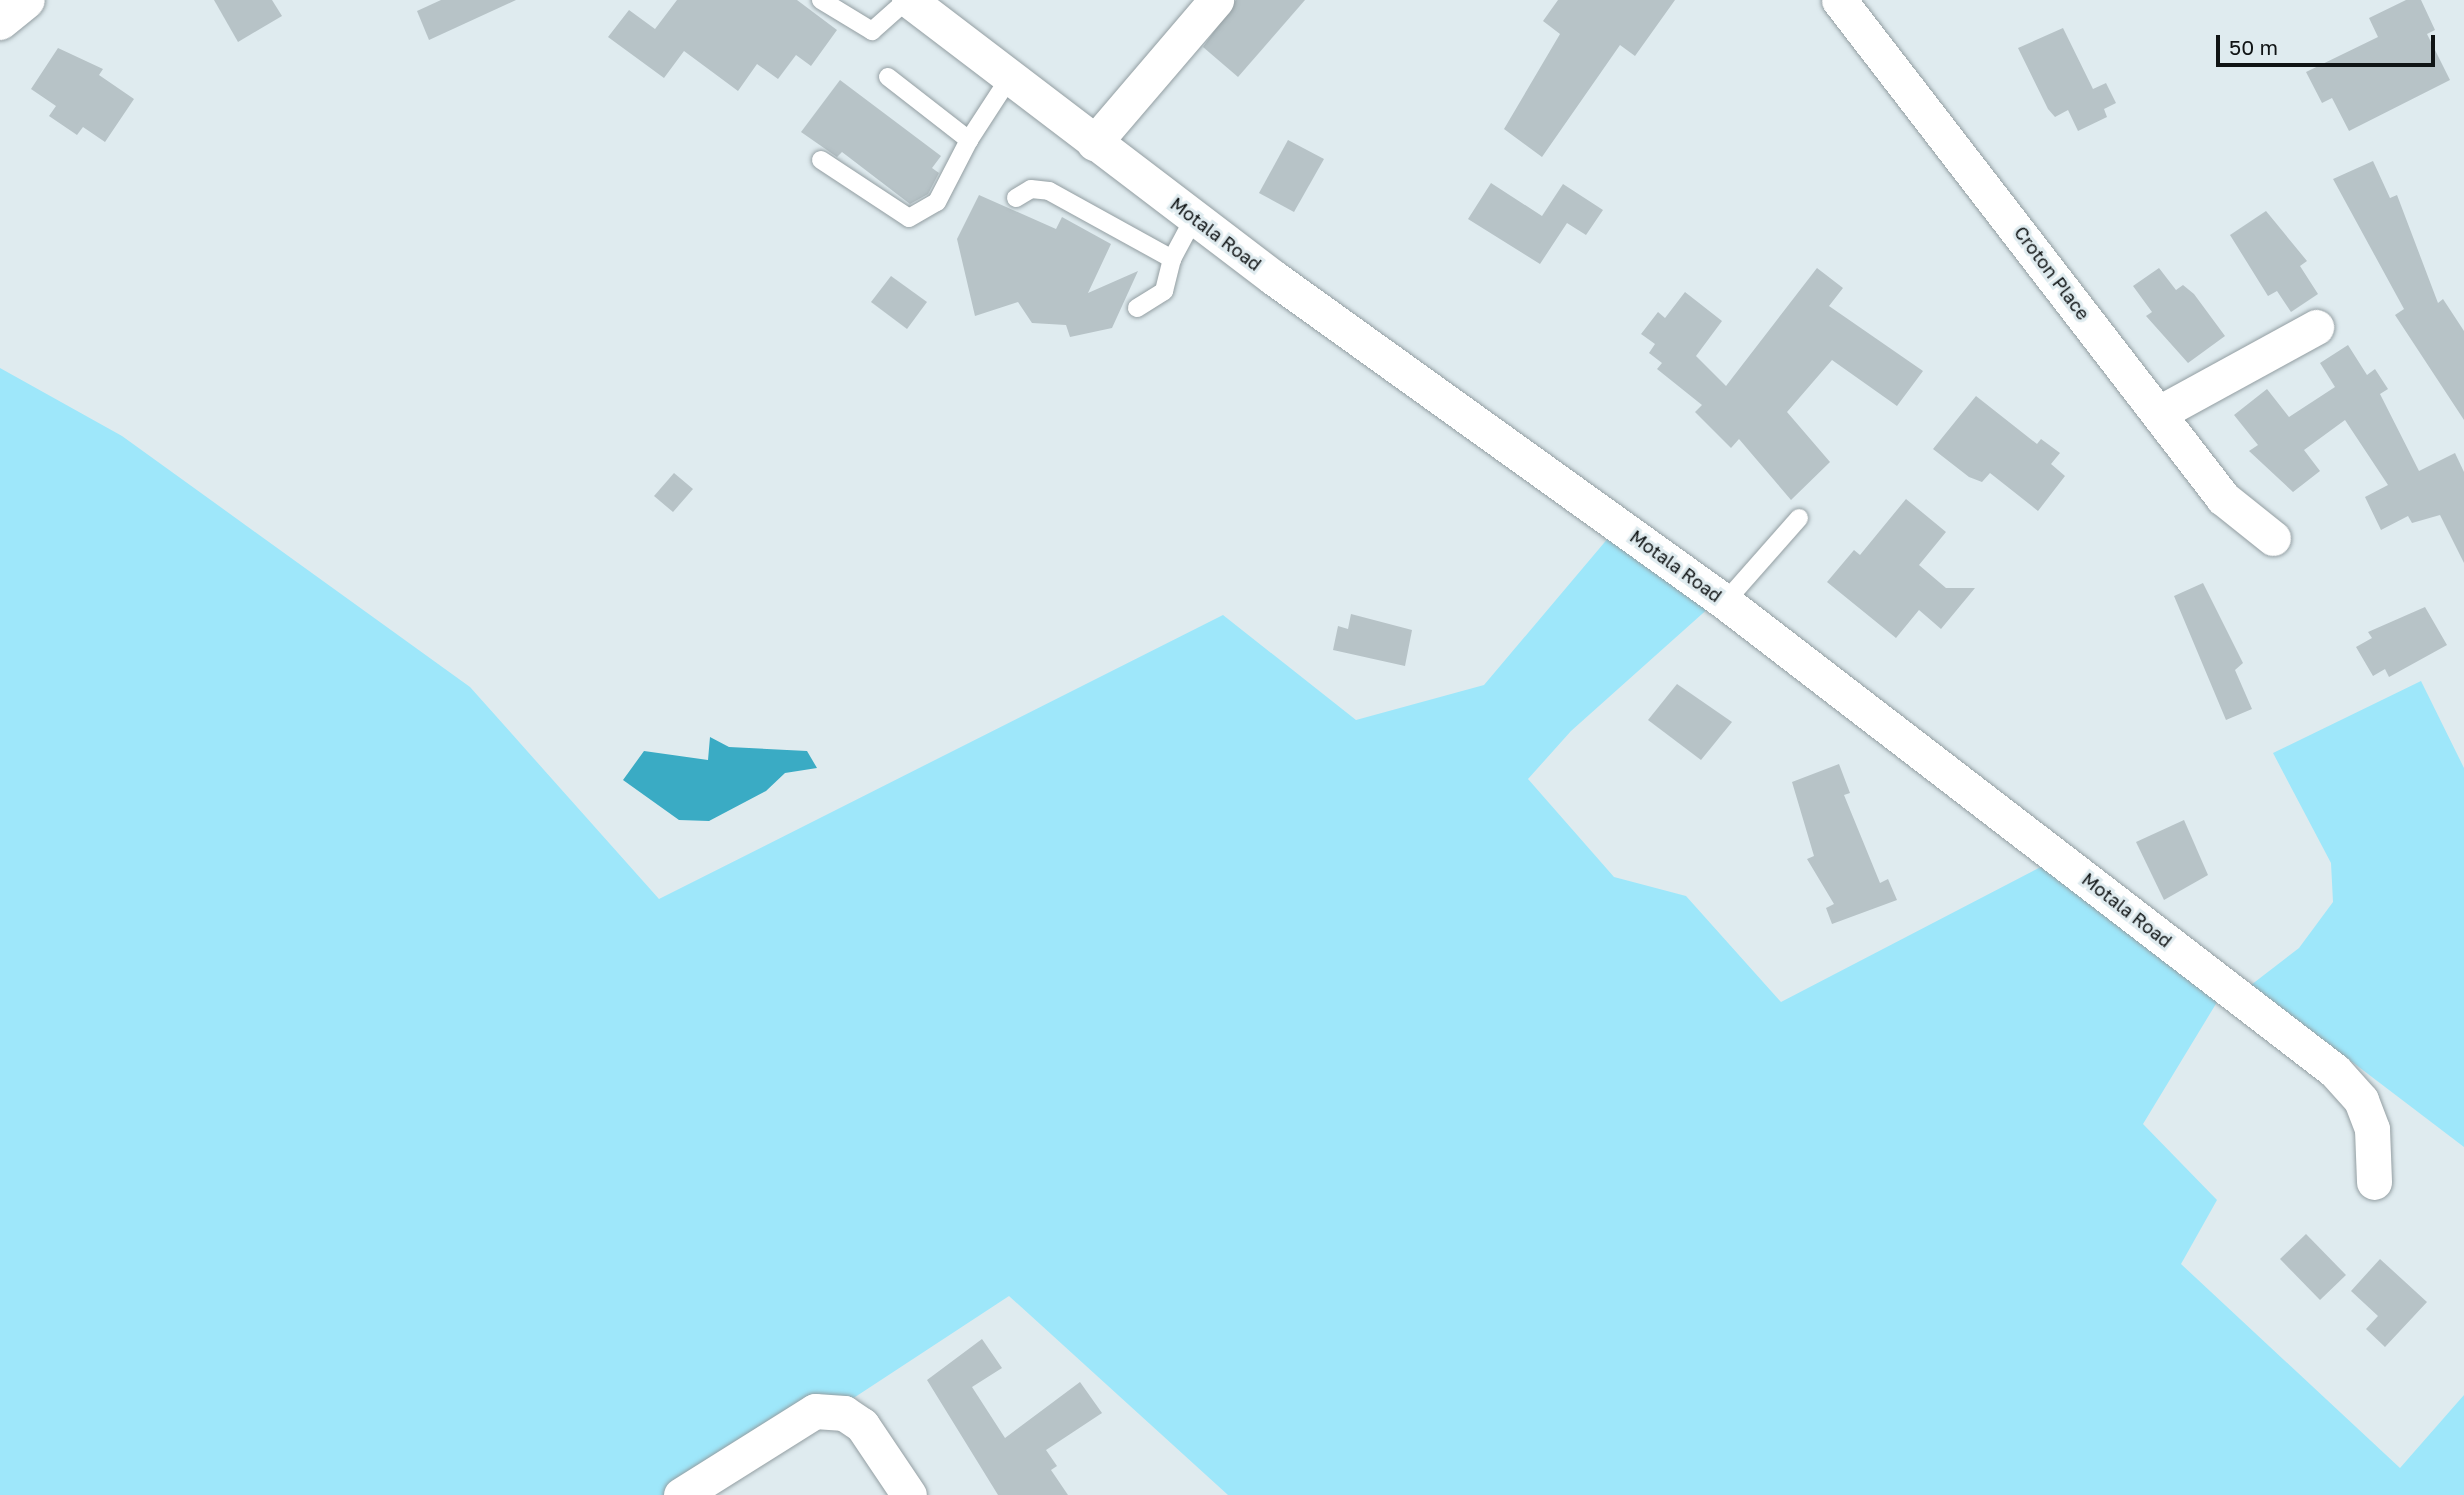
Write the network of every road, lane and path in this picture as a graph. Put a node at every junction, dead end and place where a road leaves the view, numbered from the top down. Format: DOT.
graph roads {
  1 [pos="26,0"];
  2 [pos="821,0"];
  3 [pos="908,0"];
  4 [pos="1216,0"];
  5 [pos="1839,0"];
  6 [pos="0,21"];
  7 [pos="888,77"];
  8 [pos="1008,80"];
  9 [pos="969,140"];
  10 [pos="1094,143"];
  11 [pos="821,160"];
  12 [pos="1016,198"];
  13 [pos="1194,218"];
  14 [pos="1172,259"];
  15 [pos="1137,308"];
  16 [pos="2316,327"];
  17 [pos="2161,412"];
  18 [pos="1799,518"];
  19 [pos="2273,538"];
  20 [pos="1725,602"];
  21 [pos="2374,1182"];
  22 [pos="681,1495"];
  23 [pos="909,1495"];
  1 -- 6 [label="street"];
  2 -- 3 [label="lane"];
  3 -- 8 [label="street, Motala Road"];
  4 -- 10 [label="street"];
  5 -- 17 [label="street, Croton Place"];
  7 -- 9 [label="lane"];
  8 -- 9 [label="lane"];
  8 -- 10 [label="street, Motala Road"];
  9 -- 11 [label="lane"];
  10 -- 13 [label="street, Motala Road"];
  12 -- 14 [label="lane"];
  13 -- 14 [label="lane"];
  13 -- 20 [label="street, Motala Road"];
  14 -- 15 [label="lane"];
  16 -- 17 [label="street"];
  17 -- 19 [label="street, Croton Place"];
  18 -- 20 [label="lane"];
  20 -- 21 [label="street, Motala Road"];
  22 -- 23 [label="street"];
}
